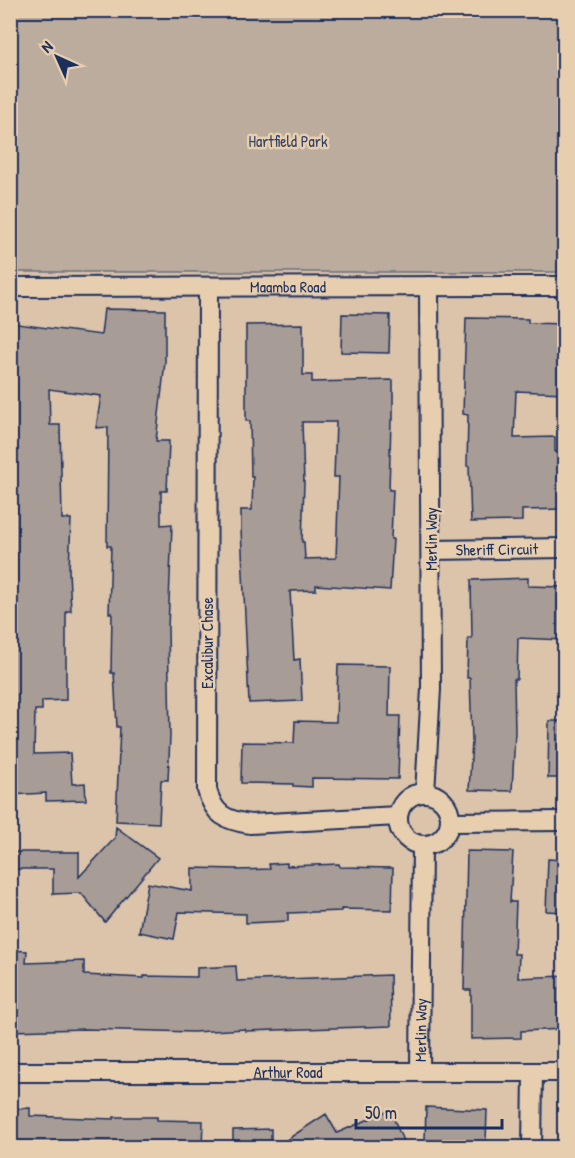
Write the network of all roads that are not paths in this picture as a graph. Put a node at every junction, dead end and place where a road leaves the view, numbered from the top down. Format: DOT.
graph roads {
  1 [pos="429,286"];
  2 [pos="564,286"];
  3 [pos="10,287"];
  4 [pos="208,288"];
  5 [pos="564,548"];
  6 [pos="431,550"];
  7 [pos="425,793"];
  8 [pos="398,816"];
  9 [pos="564,821"];
  10 [pos="450,822"];
  11 [pos="422,845"];
  12 [pos="10,1072"];
  13 [pos="420,1072"];
  14 [pos="533,1072"];
  15 [pos="564,1072"];
  16 [pos="532,1148"];
  1 -- 2 [label="street, Maamba Road"];
  1 -- 4 [label="street, Maamba Road"];
  1 -- 6 [label="street, Merlin Way"];
  3 -- 4 [label="street, Maamba Road"];
  4 -- 8 [label="street, Excalibur Chase"];
  5 -- 6 [label="street, Sheriff Circuit"];
  6 -- 7 [label="street, Merlin Way"];
  7 -- 8 [label="street"];
  7 -- 10 [label="street"];
  8 -- 11 [label="street"];
  9 -- 10 [label="street"];
  10 -- 11 [label="street"];
  11 -- 13 [label="street, Merlin Way"];
  12 -- 13 [label="street, Arthur Road"];
  13 -- 14 [label="street, Arthur Road"];
  14 -- 15 [label="street, Arthur Road"];
  14 -- 16 [label="street"];
}
